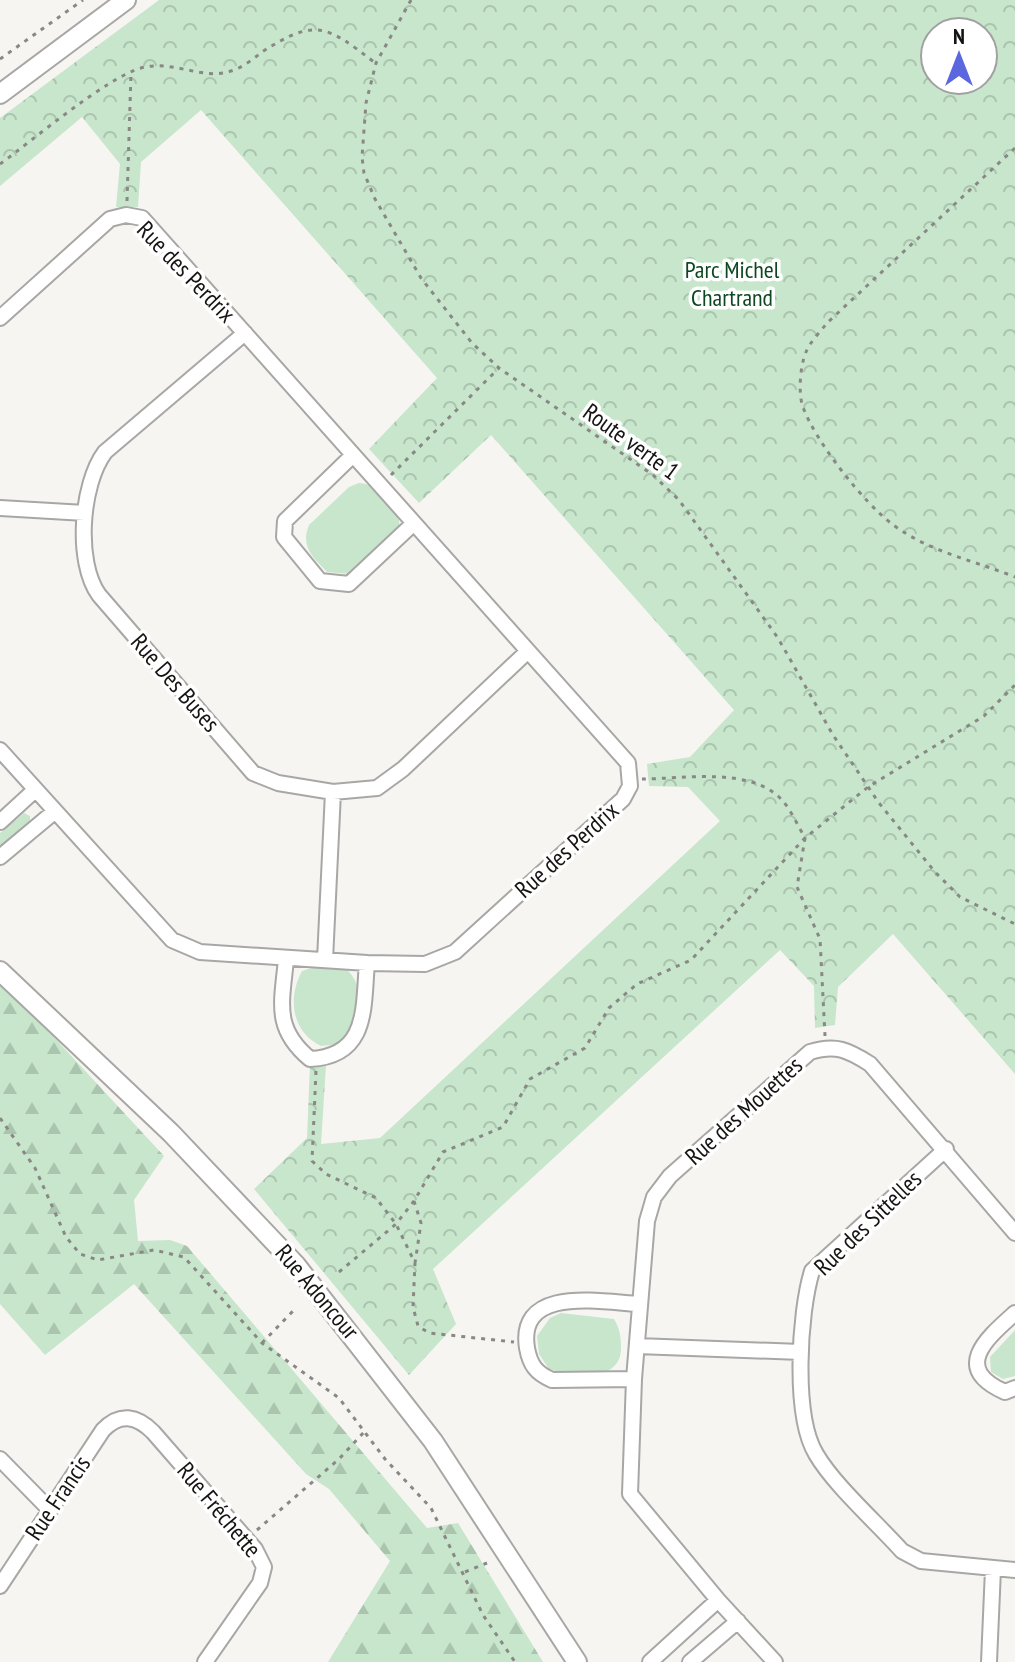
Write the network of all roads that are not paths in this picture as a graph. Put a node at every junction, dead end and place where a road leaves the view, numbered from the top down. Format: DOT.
graph roads {
  1 [pos="126,0"];
  2 [pos="0,94"];
  3 [pos="0,318"];
  4 [pos="245,333"];
  5 [pos="353,455"];
  6 [pos="0,508"];
  7 [pos="85,513"];
  8 [pos="414,523"];
  9 [pos="528,651"];
  10 [pos="0,750"];
  11 [pos="35,790"];
  12 [pos="333,792"];
  13 [pos="54,812"];
  14 [pos="0,822"];
  15 [pos="0,857"];
  16 [pos="286,959"];
  17 [pos="325,960"];
  18 [pos="367,963"];
  19 [pos="0,971"];
  20 [pos="946,1149"];
  21 [pos="1015,1233"];
  22 [pos="639,1304"];
  23 [pos="1015,1313"];
  24 [pos="637,1346"];
  25 [pos="801,1352"];
  26 [pos="634,1379"];
  27 [pos="1015,1388"];
  28 [pos="122,1417"];
  29 [pos="0,1459"];
  30 [pos="50,1510"];
  31 [pos="993,1569"];
  32 [pos="1015,1570"];
  33 [pos="0,1586"];
  34 [pos="718,1600"];
  35 [pos="738,1621"];
  36 [pos="205,1662"];
  37 [pos="577,1662"];
  38 [pos="650,1662"];
  39 [pos="690,1662"];
  40 [pos="775,1662"];
  41 [pos="989,1662"];
  1 -- 2 [label="street"];
  3 -- 4 [label="street, Rue des Perdrix"];
  4 -- 5 [label="street, Rue des Perdrix"];
  4 -- 7 [label="street, Rue Des Buses"];
  5 -- 8 [label="street, Rue des Perdrix"];
  5 -- 8 [label="street"];
  6 -- 7 [label="street"];
  7 -- 12 [label="street, Rue Des Buses"];
  8 -- 9 [label="street, Rue des Perdrix"];
  9 -- 12 [label="street, Rue Des Buses"];
  9 -- 18 [label="street, Rue des Perdrix"];
  10 -- 11 [label="street, Rue des Perdrix"];
  11 -- 13 [label="street, Rue des Perdrix"];
  11 -- 14 [label="street"];
  12 -- 17 [label="street"];
  13 -- 15 [label="street"];
  13 -- 16 [label="street, Rue des Perdrix"];
  16 -- 17 [label="street, Rue des Perdrix"];
  16 -- 18 [label="street"];
  17 -- 18 [label="street, Rue des Perdrix"];
  19 -- 37 [label="street, Rue Adoncour"];
  20 -- 21 [label="street, Rue des Mouettes"];
  20 -- 22 [label="street, Rue des Mouettes"];
  20 -- 25 [label="street, Rue des Sittelles"];
  22 -- 24 [label="street, Rue des Mouettes"];
  22 -- 26 [label="street"];
  23 -- 27 [label="street"];
  24 -- 25 [label="street"];
  24 -- 26 [label="street, Rue des Mouettes"];
  25 -- 31 [label="street, Rue des Sittelles"];
  26 -- 34 [label="street, Rue des Mouettes"];
  28 -- 30 [label="street, Rue Francis"];
  28 -- 36 [label="street, Rue Fréchette"];
  29 -- 30 [label="street"];
  30 -- 33 [label="street, Rue Francis"];
  31 -- 32 [label="street, Rue des Sittelles"];
  31 -- 41 [label="street"];
  34 -- 35 [label="street, Rue des Mouettes"];
  34 -- 38 [label="street"];
  35 -- 39 [label="street"];
  35 -- 40 [label="street, Rue des Mouettes"];
}
